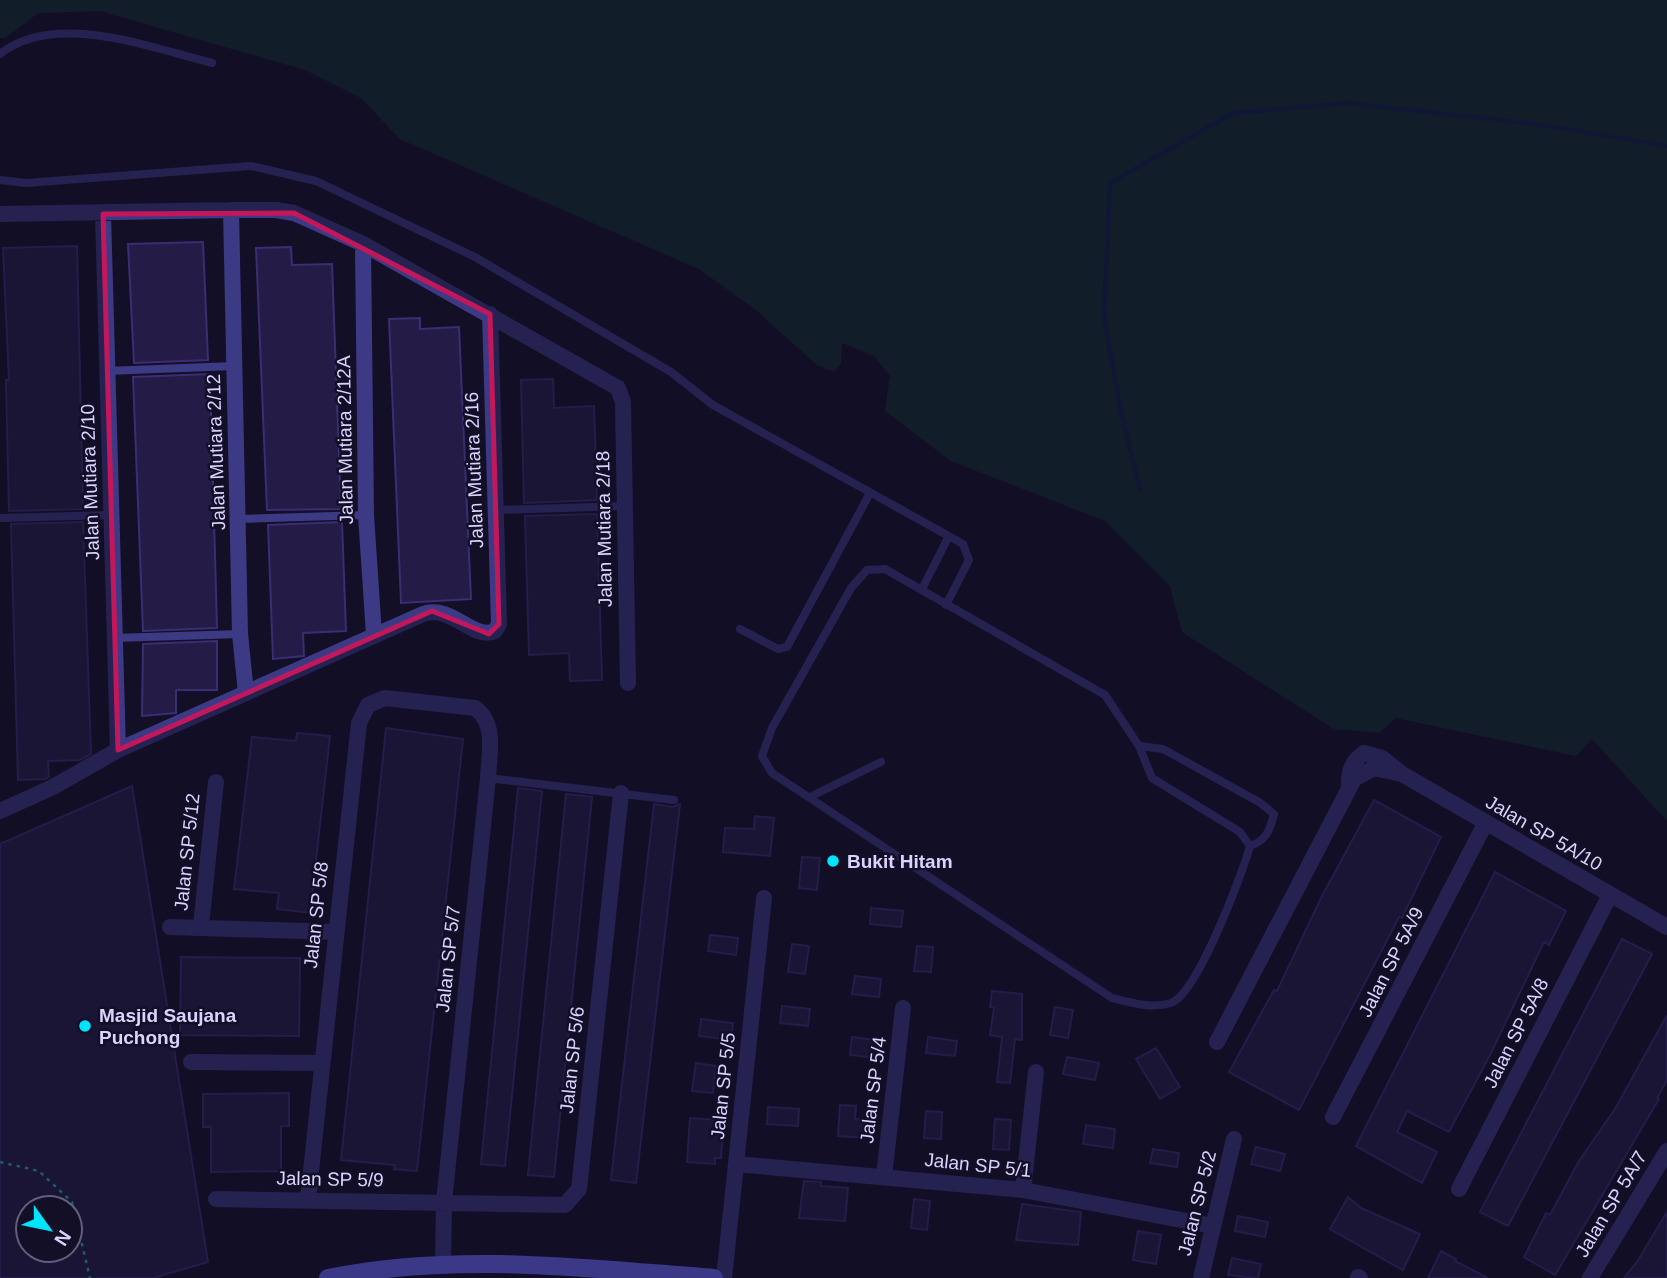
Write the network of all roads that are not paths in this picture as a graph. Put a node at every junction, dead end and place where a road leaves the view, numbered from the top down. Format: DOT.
graph roads {
  1 [pos="0,54"];
  2 [pos="212,63"];
  3 [pos="0,180"];
  4 [pos="231,209"];
  5 [pos="0,214"];
  6 [pos="103,214"];
  7 [pos="363,244"];
  8 [pos="490,314"];
  9 [pos="234,366"];
  10 [pos="107,371"];
  11 [pos="870,493"];
  12 [pos="625,506"];
  13 [pos="498,510"];
  14 [pos="112,515"];
  15 [pos="366,515"];
  16 [pos="0,519"];
  17 [pos="240,519"];
  18 [pos="948,536"];
  19 [pos="922,589"];
  20 [pos="946,605"];
  21 [pos="740,629"];
  22 [pos="240,634"];
  23 [pos="374,635"];
  24 [pos="115,639"];
  25 [pos="628,683"];
  26 [pos="246,693"];
  27 [pos="433,704"];
  28 [pos="1139,746"];
  29 [pos="118,750"];
  30 [pos="881,762"];
  31 [pos="488,778"];
  32 [pos="216,782"];
  33 [pos="621,793"];
  34 [pos="810,797"];
  35 [pos="674,800"];
  36 [pos="0,811"];
  37 [pos="1485,824"];
  38 [pos="1250,846"];
  39 [pos="1610,895"];
  40 [pos="764,898"];
  41 [pos="201,926"];
  42 [pos="170,927"];
  43 [pos="1667,928"];
  44 [pos="334,932"];
  45 [pos="903,1008"];
  46 [pos="1217,1042"];
  47 [pos="191,1062"];
  48 [pos="321,1063"];
  49 [pos="1036,1072"];
  50 [pos="1333,1117"];
  51 [pos="1234,1139"];
  52 [pos="1667,1152"];
  53 [pos="736,1164"];
  54 [pos="884,1176"];
  55 [pos="1459,1189"];
  56 [pos="1023,1190"];
  57 [pos="216,1199"];
  58 [pos="308,1199"];
  59 [pos="443,1202"];
  60 [pos="1213,1226"];
  61 [pos="443,1263"];
  62 [pos="328,1278"];
  63 [pos="714,1278"];
  64 [pos="724,1278"];
  65 [pos="1201,1278"];
  66 [pos="1590,1278"];
  1 -- 2 [label="lane"];
  3 -- 11 [label="lane"];
  4 -- 6 [label="street"];
  4 -- 7 [label="street"];
  4 -- 9 [label="street, Jalan Mutiara 2/12"];
  5 -- 6 [label="street"];
  6 -- 10 [label="street, Jalan Mutiara 2/10"];
  7 -- 8 [label="street"];
  7 -- 15 [label="street, Jalan Mutiara 2/12A"];
  8 -- 12 [label="street, Jalan Mutiara 2/18"];
  8 -- 13 [label="street, Jalan Mutiara 2/16"];
  9 -- 10 [label="lane"];
  9 -- 17 [label="street, Jalan Mutiara 2/12"];
  10 -- 14 [label="street, Jalan Mutiara 2/10"];
  11 -- 18 [label="lane"];
  11 -- 21 [label="lane"];
  12 -- 13 [label="lane"];
  12 -- 25 [label="street, Jalan Mutiara 2/18"];
  13 -- 23 [label="street, Jalan Mutiara 2/16"];
  14 -- 16 [label="lane"];
  14 -- 24 [label="street, Jalan Mutiara 2/10"];
  15 -- 17 [label="lane"];
  15 -- 23 [label="street, Jalan Mutiara 2/12A"];
  17 -- 22 [label="street, Jalan Mutiara 2/12"];
  18 -- 19 [label="lane"];
  18 -- 20 [label="lane"];
  19 -- 20 [label="lane"];
  19 -- 34 [label="lane"];
  20 -- 28 [label="lane"];
  22 -- 24 [label="lane"];
  22 -- 26 [label="street, Jalan Mutiara 2/12"];
  23 -- 26 [label="street"];
  24 -- 29 [label="street, Jalan Mutiara 2/10"];
  26 -- 29 [label="street"];
  27 -- 31 [label="street, Jalan SP 5/7"];
  27 -- 44 [label="street, Jalan SP 5/8"];
  28 -- 38 [label="lane"];
  28 -- 38 [label="lane"];
  29 -- 36 [label="street"];
  30 -- 34 [label="lane"];
  31 -- 33 [label="lane"];
  31 -- 59 [label="street, Jalan SP 5/7"];
  32 -- 41 [label="street, Jalan SP 5/12"];
  33 -- 35 [label="lane"];
  33 -- 59 [label="street, Jalan SP 5/6"];
  34 -- 38 [label="lane"];
  37 -- 39 [label="street, Jalan SP 5A/10"];
  37 -- 46 [label="street, Jalan SP 5A/10"];
  37 -- 50 [label="street, Jalan SP 5A/9"];
  39 -- 43 [label="street, Jalan SP 5A/10"];
  39 -- 55 [label="street, Jalan SP 5A/8"];
  40 -- 53 [label="street, Jalan SP 5/5"];
  41 -- 42 [label="street"];
  41 -- 44 [label="street"];
  44 -- 48 [label="street, Jalan SP 5/8"];
  45 -- 54 [label="street, Jalan SP 5/4"];
  47 -- 48 [label="street"];
  48 -- 58 [label="street, Jalan SP 5/8"];
  49 -- 56 [label="street"];
  51 -- 60 [label="street, Jalan SP 5/2"];
  52 -- 66 [label="street, Jalan SP 5A/7"];
  53 -- 54 [label="street, Jalan SP 5/1"];
  53 -- 64 [label="street, Jalan SP 5/5"];
  54 -- 56 [label="street, Jalan SP 5/1"];
  56 -- 60 [label="street, Jalan SP 5/1"];
  57 -- 58 [label="street, Jalan SP 5/9"];
  58 -- 59 [label="street, Jalan SP 5/9"];
  59 -- 61 [label="street, Jalan SP 5/7"];
  60 -- 65 [label="street, Jalan SP 5/2"];
  61 -- 62 [label="street"];
  61 -- 63 [label="street"];
}
